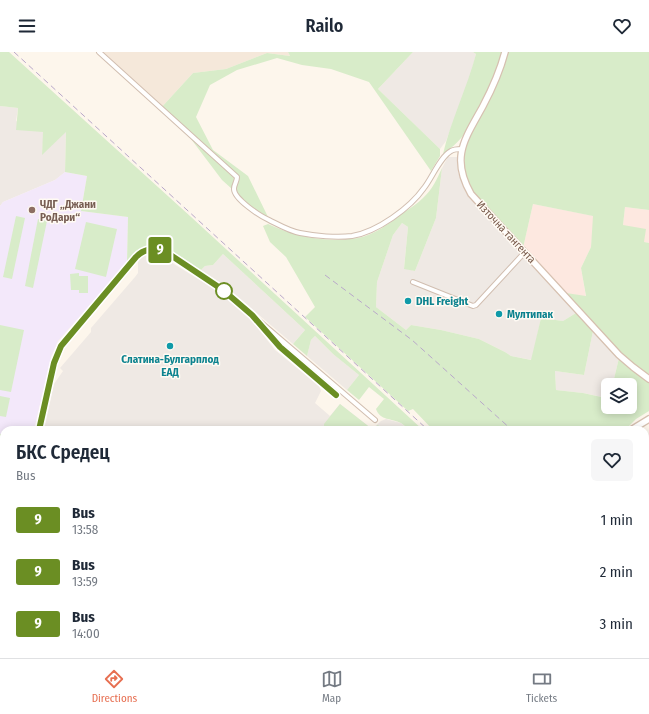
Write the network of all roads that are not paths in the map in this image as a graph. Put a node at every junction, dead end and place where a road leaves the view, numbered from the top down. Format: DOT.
graph roads {
  1 [pos="99,52"];
  2 [pos="505,52"];
  3 [pos="462,149"];
  4 [pos="525,252"];
  5 [pos="412,282"];
  6 [pos="649,379"];
  7 [pos="649,419"];
  8 [pos="375,420"];
  9 [pos="40,426"];
  10 [pos="638,426"];
  1 -- 3 [label="street"];
  2 -- 3 [label="street, Източна тангента"];
  3 -- 4 [label="street, Източна тангента"];
  4 -- 5 [label="street"];
  4 -- 6 [label="street, Източна тангента"];
  7 -- 10 [label="street"];
  8 -- 9 [label="street"];
}
